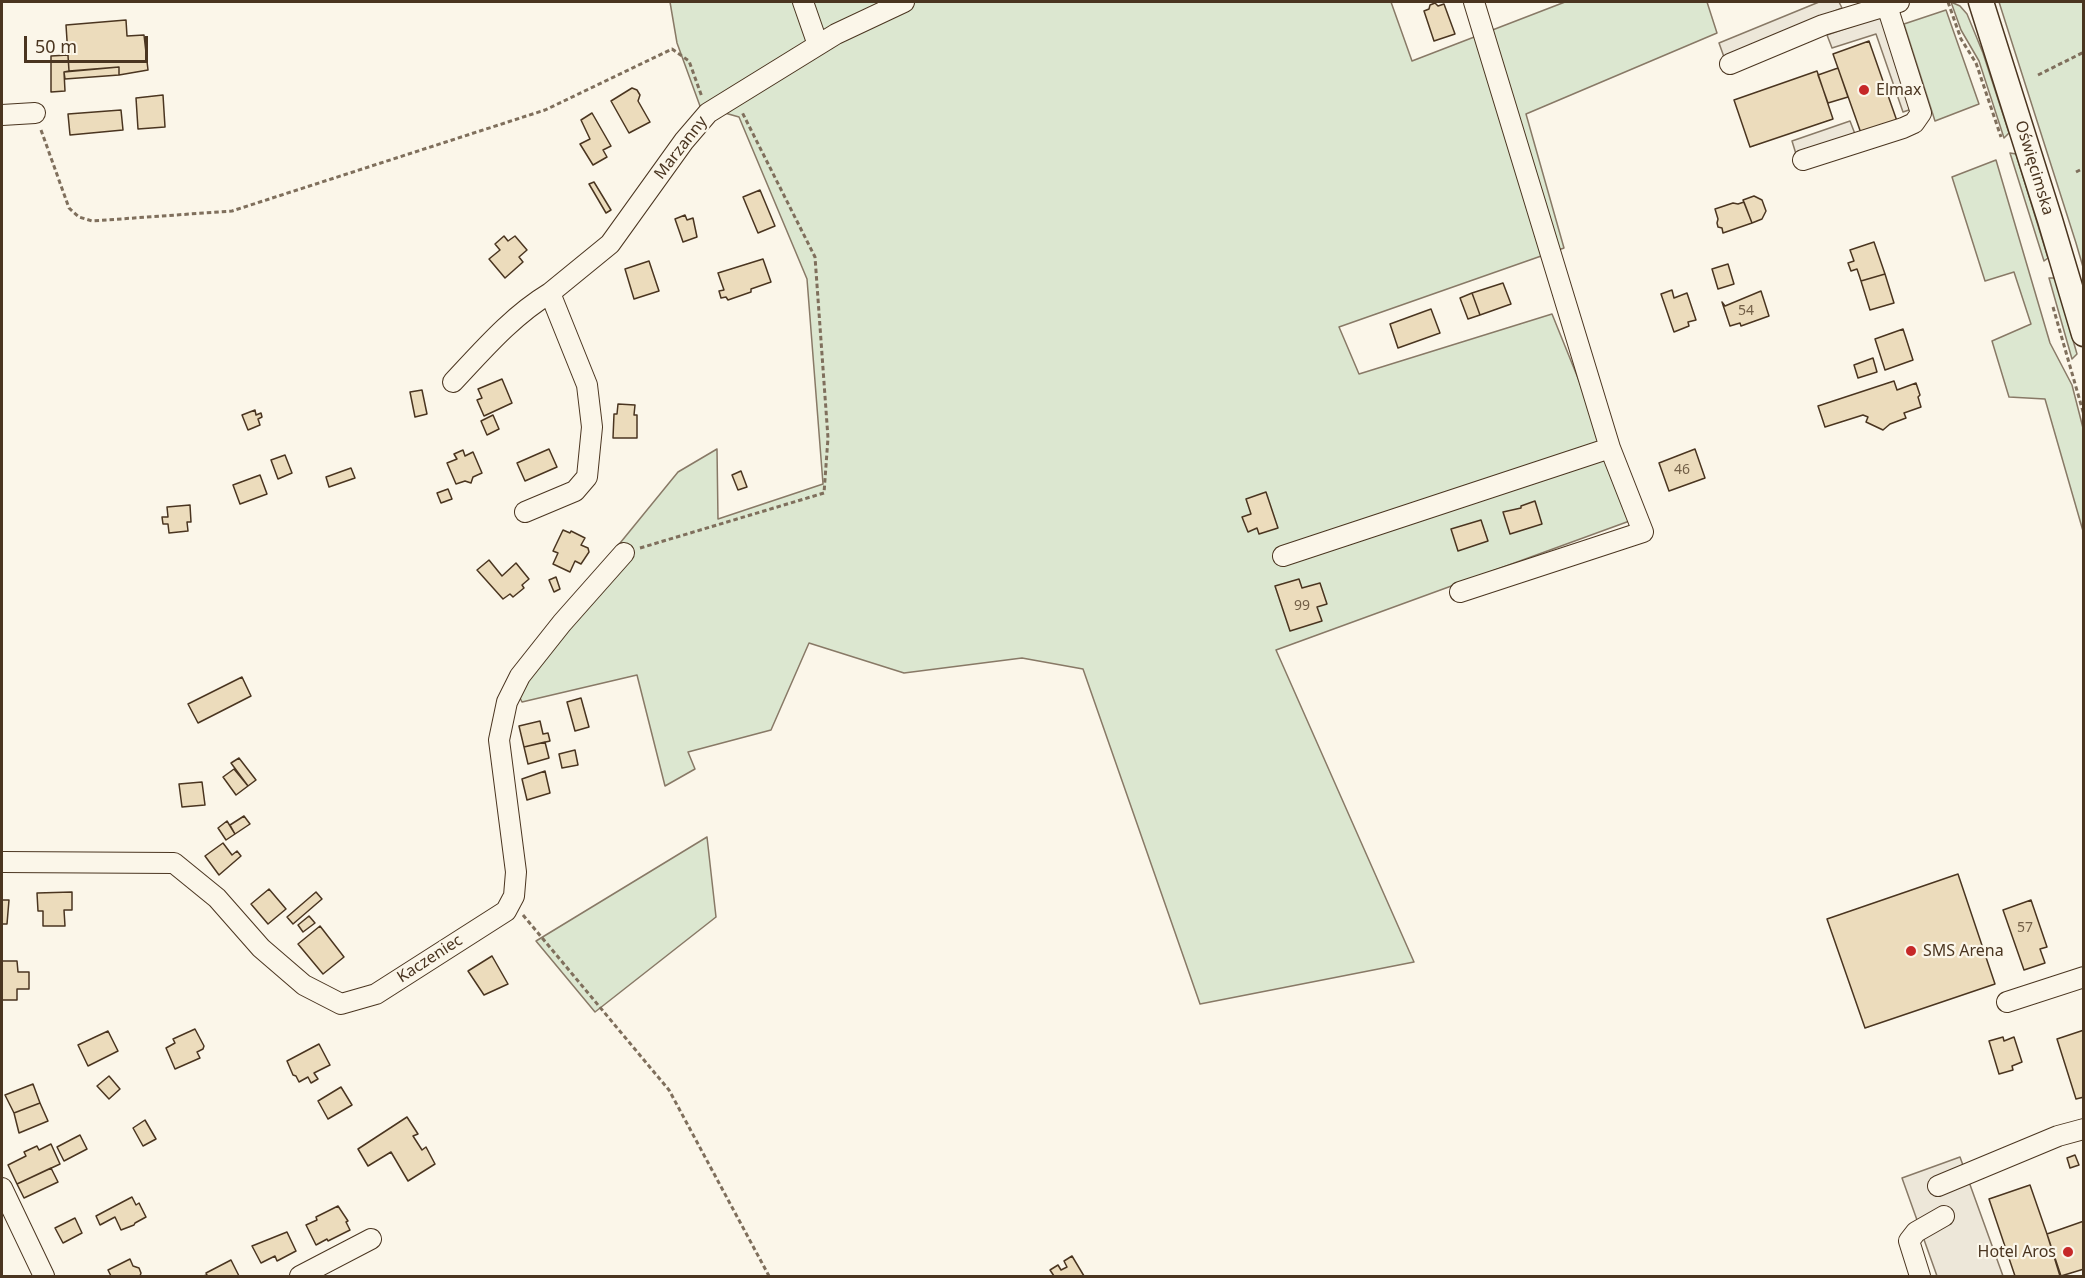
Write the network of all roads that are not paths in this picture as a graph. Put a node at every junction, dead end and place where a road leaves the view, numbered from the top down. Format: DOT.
graph roads {
  1 [pos="803,2"];
  2 [pos="904,2"];
  3 [pos="1474,2"];
  4 [pos="1981,2"];
  5 [pos="1894,4"];
  6 [pos="818,45"];
  7 [pos="1730,64"];
  8 [pos="35,113"];
  9 [pos="2,115"];
  10 [pos="1803,160"];
  11 [pos="550,293"];
  12 [pos="2084,334"];
  13 [pos="453,382"];
  14 [pos="1610,448"];
  15 [pos="525,512"];
  16 [pos="624,553"];
  17 [pos="1283,556"];
  18 [pos="1460,592"];
  19 [pos="2,862"];
  20 [pos="2084,977"];
  21 [pos="2007,1002"];
  22 [pos="2084,1129"];
  23 [pos="1938,1186"];
  24 [pos="2,1188"];
  25 [pos="1944,1216"];
  26 [pos="371,1239"];
  27 [pos="44,1276"];
  28 [pos="300,1276"];
  29 [pos="1920,1276"];
  1 -- 6 [label="street"];
  2 -- 6 [label="street, Marzanny"];
  3 -- 14 [label="street"];
  4 -- 12 [label="main road, Oświęcimska"];
  5 -- 7 [label="street"];
  5 -- 10 [label="street"];
  6 -- 11 [label="street, Marzanny"];
  8 -- 9 [label="street"];
  11 -- 13 [label="street, Marzanny"];
  11 -- 15 [label="street"];
  14 -- 17 [label="street"];
  14 -- 18 [label="street"];
  16 -- 19 [label="street, Kaczeniec"];
  20 -- 21 [label="street"];
  22 -- 23 [label="street"];
  24 -- 27 [label="street"];
  25 -- 29 [label="street"];
  26 -- 28 [label="street"];
}
